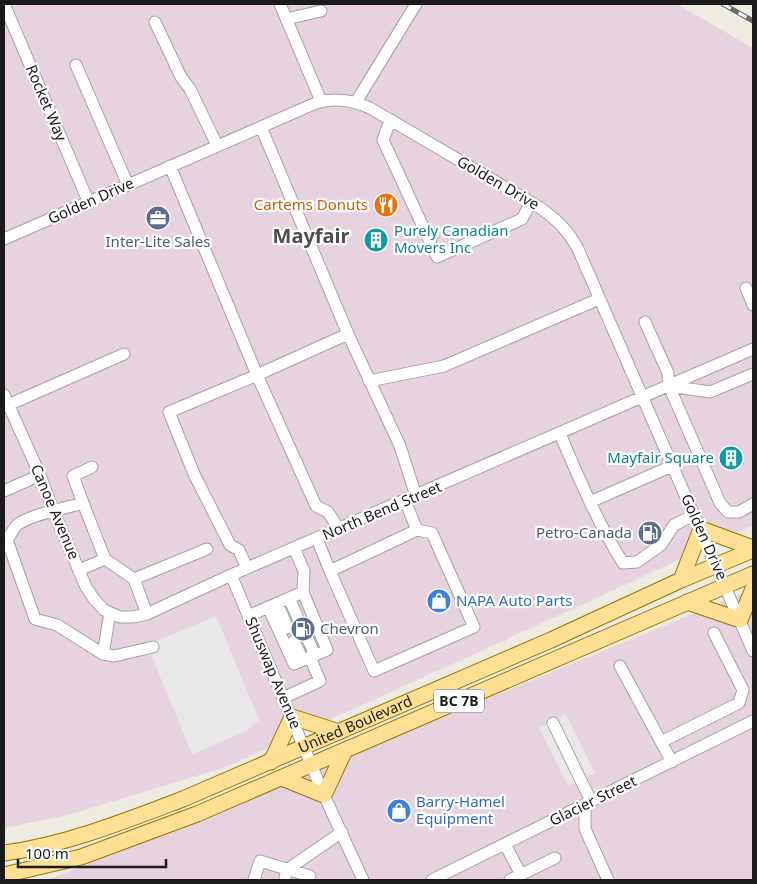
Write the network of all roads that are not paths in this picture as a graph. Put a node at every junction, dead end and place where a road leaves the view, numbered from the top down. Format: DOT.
graph roads {
  1 [pos="4,4"];
  2 [pos="280,4"];
  3 [pos="416,4"];
  4 [pos="321,11"];
  5 [pos="286,19"];
  6 [pos="155,22"];
  7 [pos="76,66"];
  8 [pos="321,101"];
  9 [pos="356,102"];
  10 [pos="390,120"];
  11 [pos="261,127"];
  12 [pos="217,145"];
  13 [pos="170,166"];
  14 [pos="128,185"];
  15 [pos="531,202"];
  16 [pos="89,203"];
  17 [pos="4,239"];
  18 [pos="746,288"];
  19 [pos="600,299"];
  20 [pos="753,305"];
  21 [pos="646,322"];
  22 [pos="348,334"];
  23 [pos="753,349"];
  24 [pos="124,354"];
  25 [pos="753,374"];
  26 [pos="257,375"];
  27 [pos="369,381"];
  28 [pos="669,386"];
  29 [pos="642,398"];
  30 [pos="6,400"];
  31 [pos="560,434"];
  32 [pos="672,466"];
  33 [pos="92,468"];
  34 [pos="40,475"];
  35 [pos="4,492"];
  36 [pos="416,496"];
  37 [pos="405,501"];
  38 [pos="590,502"];
  39 [pos="83,503"];
  40 [pos="753,504"];
  41 [pos="53,510"];
  42 [pos="694,515"];
  43 [pos="339,529"];
  44 [pos="701,529"];
  45 [pos="418,530"];
  46 [pos="317,539"];
  47 [pos="207,548"];
  48 [pos="294,548"];
  49 [pos="753,549"];
  50 [pos="105,558"];
  51 [pos="716,565"];
  52 [pos="247,568"];
  53 [pos="79,570"];
  54 [pos="330,570"];
  55 [pos="753,574"];
  56 [pos="231,575"];
  57 [pos="134,579"];
  58 [pos="681,580"];
  59 [pos="725,586"];
  60 [pos="753,588"];
  61 [pos="303,592"];
  62 [pos="289,598"];
  63 [pos="687,602"];
  64 [pos="272,605"];
  65 [pos="147,614"];
  66 [pos="115,615"];
  67 [pos="248,616"];
  68 [pos="740,620"];
  69 [pos="300,623"];
  70 [pos="288,628"];
  71 [pos="714,633"];
  72 [pos="306,635"];
  73 [pos="294,641"];
  74 [pos="153,647"];
  75 [pos="753,651"];
  76 [pos="103,654"];
  77 [pos="309,658"];
  78 [pos="620,666"];
  79 [pos="283,698"];
  80 [pos="292,717"];
  81 [pos="753,722"];
  82 [pos="553,724"];
  83 [pos="339,732"];
  84 [pos="661,742"];
  85 [pos="304,748"];
  86 [pos="345,750"];
  87 [pos="271,762"];
  88 [pos="672,762"];
  89 [pos="312,765"];
  90 [pos="282,778"];
  91 [pos="324,795"];
  92 [pos="588,803"];
  93 [pos="342,832"];
  94 [pos="506,844"];
  95 [pos="4,853"];
  96 [pos="555,858"];
  97 [pos="286,873"];
  98 [pos="4,875"];
  99 [pos="521,875"];
  100 [pos="254,880"];
  101 [pos="309,880"];
  102 [pos="364,880"];
  103 [pos="432,880"];
  104 [pos="510,880"];
  105 [pos="608,880"];
  1 -- 16 [label="street, Rocket Way"];
  2 -- 5 [label="street"];
  3 -- 9 [label="street"];
  4 -- 5 [label="street"];
  5 -- 8 [label="street"];
  6 -- 12 [label="street"];
  7 -- 14 [label="street"];
  8 -- 9 [label="street, Golden Drive"];
  8 -- 11 [label="street, Golden Drive"];
  9 -- 10 [label="street, Golden Drive"];
  10 -- 15 [label="street, Golden Drive"];
  10 -- 15 [label="street"];
  11 -- 12 [label="street, Golden Drive"];
  11 -- 22 [label="street"];
  12 -- 13 [label="street, Golden Drive"];
  13 -- 14 [label="street, Golden Drive"];
  13 -- 26 [label="street"];
  14 -- 16 [label="street, Golden Drive"];
  15 -- 19 [label="street, Golden Drive"];
  16 -- 17 [label="street, Golden Drive"];
  18 -- 20 [label="street"];
  19 -- 27 [label="street"];
  19 -- 29 [label="street, Golden Drive"];
  21 -- 28 [label="street"];
  22 -- 26 [label="street"];
  22 -- 27 [label="street"];
  23 -- 28 [label="street, North Bend Street"];
  24 -- 30 [label="street"];
  25 -- 28 [label="street"];
  26 -- 43 [label="street"];
  26 -- 52 [label="street"];
  27 -- 36 [label="street"];
  28 -- 29 [label="street, North Bend Street"];
  28 -- 40 [label="street"];
  29 -- 31 [label="street, North Bend Street"];
  29 -- 32 [label="street, Golden Drive"];
  30 -- 34 [label="street, Canoe Avenue"];
  31 -- 36 [label="street, North Bend Street"];
  31 -- 38 [label="street"];
  32 -- 38 [label="street"];
  32 -- 42 [label="street, Golden Drive"];
  33 -- 39 [label="street"];
  34 -- 35 [label="street"];
  34 -- 41 [label="street, Canoe Avenue"];
  36 -- 37 [label="street, North Bend Street"];
  37 -- 43 [label="street, North Bend Street"];
  37 -- 45 [label="street"];
  38 -- 42 [label="street"];
  39 -- 41 [label="street"];
  39 -- 50 [label="street"];
  41 -- 53 [label="street, Canoe Avenue"];
  41 -- 76 [label="street"];
  42 -- 44 [label="street, Golden Drive"];
  43 -- 46 [label="street, North Bend Street"];
  44 -- 49 [label="main road"];
  44 -- 51 [label="street, Golden Drive"];
  44 -- 58 [label="main road"];
  45 -- 54 [label="street"];
  45 -- 54 [label="street"];
  46 -- 48 [label="street, North Bend Street"];
  46 -- 54 [label="street"];
  47 -- 57 [label="street"];
  48 -- 52 [label="street, North Bend Street"];
  48 -- 61 [label="street"];
  49 -- 51 [label="main road, United Boulevard / BC 7B"];
  50 -- 53 [label="street"];
  50 -- 57 [label="street"];
  51 -- 58 [label="main road, United Boulevard / BC 7B"];
  51 -- 59 [label="street, Golden Drive"];
  52 -- 56 [label="street, North Bend Street"];
  53 -- 66 [label="street, Canoe Avenue"];
  55 -- 59 [label="main road, United Boulevard / BC 7B"];
  56 -- 65 [label="street, North Bend Street"];
  56 -- 67 [label="street, Shuswap Avenue"];
  57 -- 65 [label="street"];
  58 -- 83 [label="main road, United Boulevard / BC 7B"];
  59 -- 63 [label="main road, United Boulevard / BC 7B"];
  59 -- 68 [label="street, Golden Drive"];
  60 -- 68 [label="main road"];
  61 -- 62 [label="street"];
  61 -- 77 [label="street"];
  62 -- 64 [label="street"];
  62 -- 69 [label="street"];
  63 -- 68 [label="main road"];
  63 -- 86 [label="main road, United Boulevard / BC 7B"];
  64 -- 67 [label="street"];
  64 -- 70 [label="street"];
  64 -- 77 [label="street"];
  65 -- 66 [label="street, North Bend Street"];
  66 -- 76 [label="street"];
  67 -- 79 [label="street, Shuswap Avenue"];
  68 -- 75 [label="street, Golden Drive"];
  71 -- 84 [label="street"];
  72 -- 77 [label="street"];
  73 -- 77 [label="street"];
  74 -- 76 [label="street"];
  77 -- 79 [label="street"];
  78 -- 84 [label="street"];
  79 -- 80 [label="street, Shuswap Avenue"];
  80 -- 83 [label="main road"];
  80 -- 85 [label="street, Shuswap Avenue"];
  80 -- 87 [label="main road"];
  81 -- 88 [label="street, Glacier Street"];
  82 -- 92 [label="street"];
  83 -- 85 [label="main road, United Boulevard / BC 7B"];
  84 -- 88 [label="street"];
  85 -- 87 [label="main road, United Boulevard / BC 7B"];
  85 -- 89 [label="street, Shuswap Avenue"];
  86 -- 89 [label="main road, United Boulevard / BC 7B"];
  86 -- 91 [label="main road"];
  87 -- 95 [label="main road, United Boulevard / BC 7B"];
  88 -- 92 [label="street, Glacier Street"];
  89 -- 90 [label="main road, United Boulevard / BC 7B"];
  89 -- 91 [label="street, Shuswap Avenue"];
  90 -- 91 [label="main road"];
  90 -- 98 [label="main road, United Boulevard / BC 7B"];
  91 -- 93 [label="street, Shuswap Avenue"];
  92 -- 94 [label="street, Glacier Street"];
  92 -- 105 [label="street"];
  93 -- 97 [label="street"];
  93 -- 102 [label="street, Shuswap Avenue"];
  94 -- 99 [label="street"];
  94 -- 103 [label="street, Glacier Street"];
  96 -- 99 [label="street"];
  97 -- 100 [label="street"];
  97 -- 101 [label="street"];
  99 -- 104 [label="street"];
}
